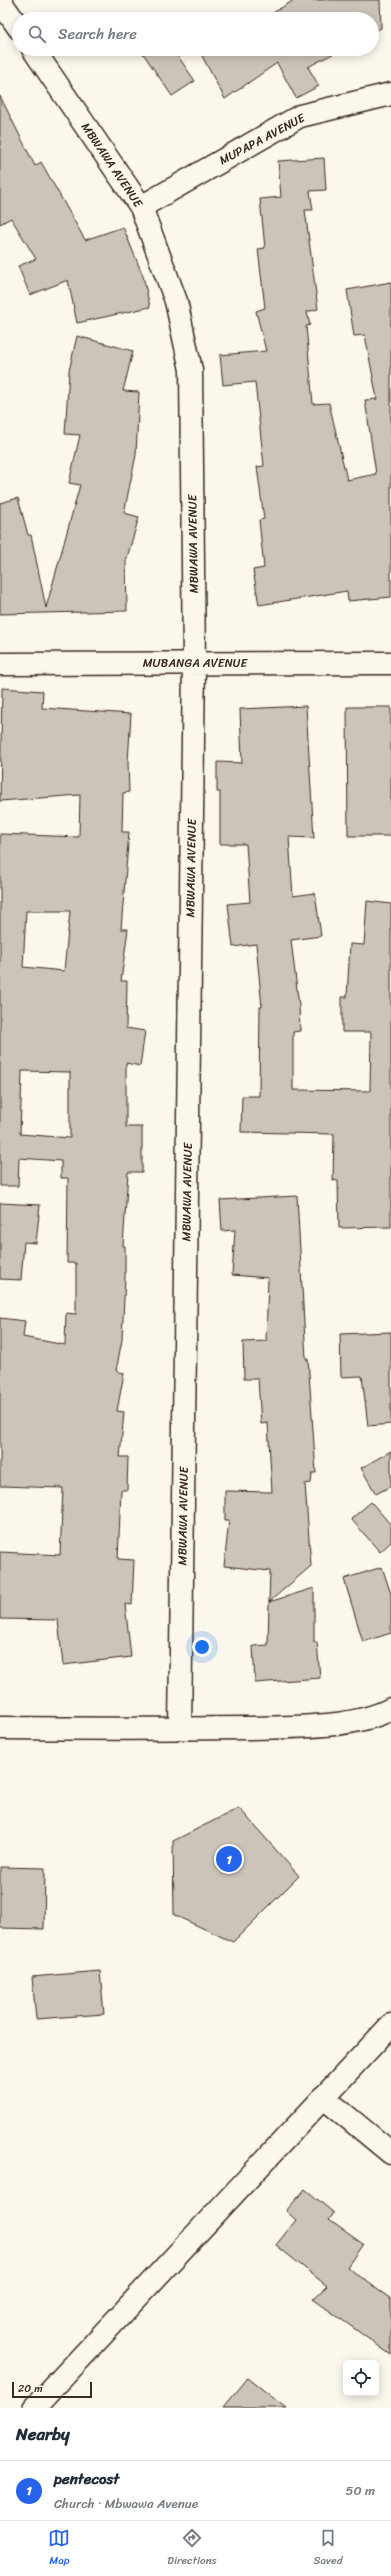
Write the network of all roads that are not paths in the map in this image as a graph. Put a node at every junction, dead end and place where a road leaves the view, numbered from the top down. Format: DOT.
graph roads {
  1 [pos="0,1"];
  2 [pos="12,18"];
  3 [pos="38,56"];
  4 [pos="391,94"];
  5 [pos="141,207"];
  6 [pos="194,663"];
  7 [pos="391,663"];
  8 [pos="0,664"];
  9 [pos="391,1710"];
  10 [pos="0,1728"];
  11 [pos="180,1729"];
  12 [pos="391,2025"];
  13 [pos="323,2097"];
  14 [pos="391,2153"];
  15 [pos="34,2408"];
  1 -- 2 [label="street"];
  3 -- 5 [label="street, MBWAWA AVENUE"];
  4 -- 5 [label="street, MUPAPA AVENUE"];
  5 -- 6 [label="street, MBWAWA AVENUE"];
  6 -- 7 [label="street, MUBANGA AVENUE"];
  6 -- 8 [label="street, MUBANGA AVENUE"];
  6 -- 11 [label="street, MBWAWA AVENUE"];
  9 -- 11 [label="street"];
  10 -- 11 [label="street"];
  12 -- 13 [label="street"];
  13 -- 14 [label="street"];
  13 -- 15 [label="street"];
}
